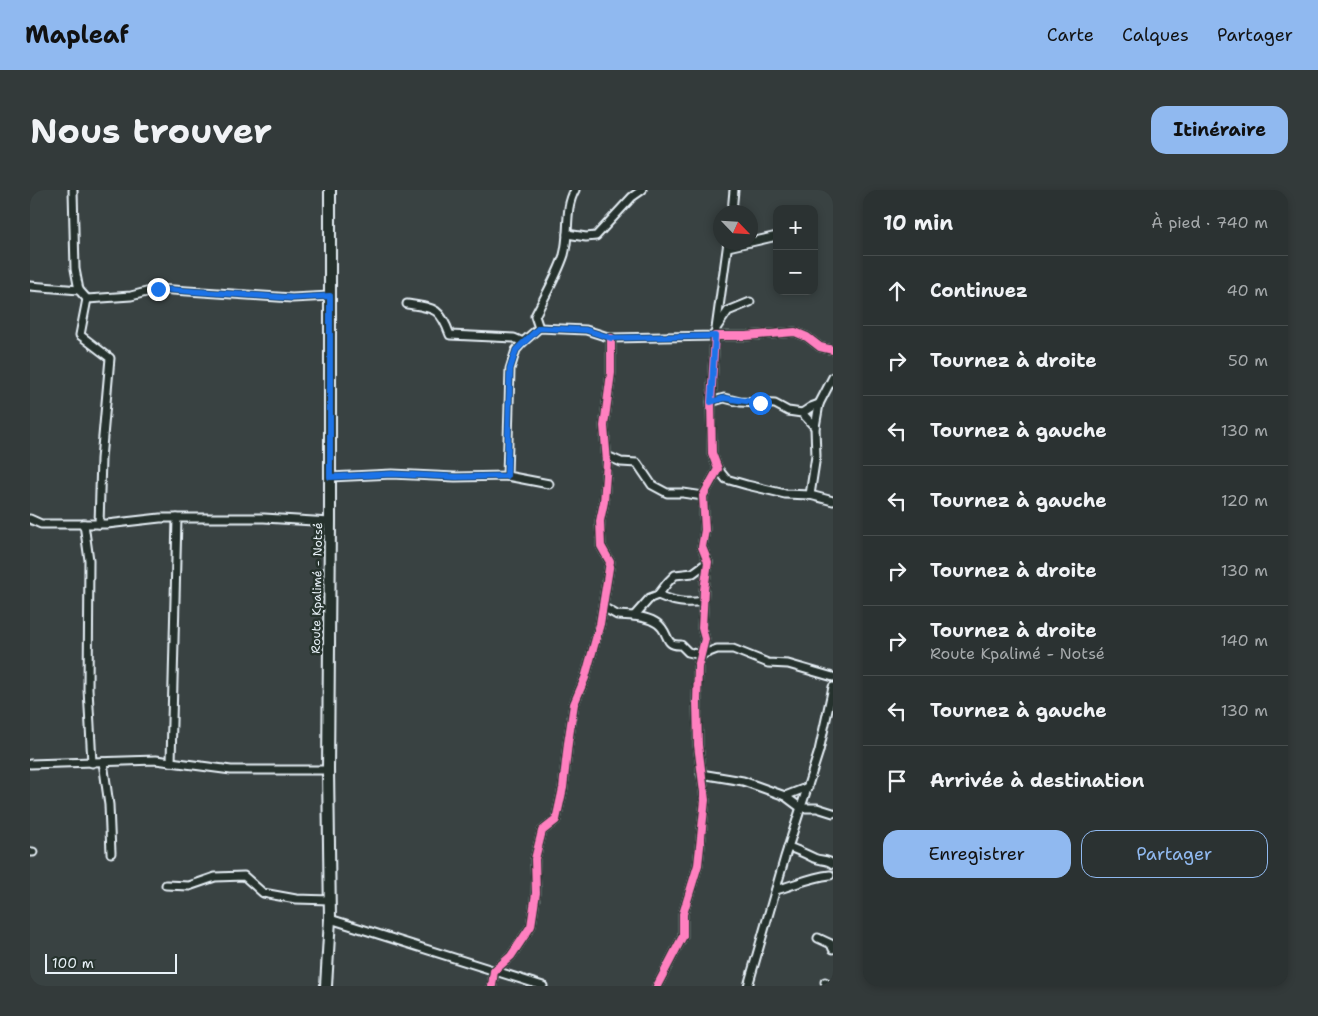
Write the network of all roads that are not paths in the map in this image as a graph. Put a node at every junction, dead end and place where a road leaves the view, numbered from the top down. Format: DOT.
graph roads {
  1 [pos="73,190"];
  2 [pos="330,190"];
  3 [pos="575,190"];
  4 [pos="642,190"];
  5 [pos="734,190"];
  6 [pos="733,205"];
  7 [pos="567,234"];
  8 [pos="773,237"];
  9 [pos="758,240"];
  10 [pos="727,250"];
  11 [pos="30,286"];
  12 [pos="79,290"];
  13 [pos="330,296"];
  14 [pos="87,299"];
  15 [pos="750,302"];
  16 [pos="407,304"];
  17 [pos="539,328"];
  18 [pos="715,333"];
  19 [pos="611,338"];
  20 [pos="523,342"];
  21 [pos="833,350"];
  22 [pos="833,377"];
  23 [pos="711,402"];
  24 [pos="820,404"];
  25 [pos="802,413"];
  26 [pos="815,427"];
  27 [pos="607,456"];
  28 [pos="718,469"];
  29 [pos="507,476"];
  30 [pos="330,477"];
  31 [pos="549,484"];
  32 [pos="810,495"];
  33 [pos="702,496"];
  34 [pos="833,501"];
  35 [pos="30,518"];
  36 [pos="177,518"];
  37 [pos="330,522"];
  38 [pos="84,524"];
  39 [pos="99,524"];
  40 [pos="708,562"];
  41 [pos="658,595"];
  42 [pos="703,601"];
  43 [pos="603,607"];
  44 [pos="634,616"];
  45 [pos="701,655"];
  46 [pos="833,677"];
  47 [pos="833,687"];
  48 [pos="92,762"];
  49 [pos="103,762"];
  50 [pos="171,762"];
  51 [pos="30,764"];
  52 [pos="328,770"];
  53 [pos="701,774"];
  54 [pos="808,787"];
  55 [pos="786,796"];
  56 [pos="801,808"];
  57 [pos="833,813"];
  58 [pos="788,847"];
  59 [pos="111,854"];
  60 [pos="833,864"];
  61 [pos="830,875"];
  62 [pos="166,885"];
  63 [pos="776,890"];
  64 [pos="330,900"];
  65 [pos="330,919"];
  66 [pos="818,938"];
  67 [pos="833,949"];
  68 [pos="494,970"];
  69 [pos="326,986"];
  70 [pos="492,986"];
  71 [pos="543,986"];
  72 [pos="656,986"];
  73 [pos="748,986"];
  1 -- 12 [label="street"];
  2 -- 13 [label="main road, Route Kpalimé - Notsé"];
  3 -- 7 [label="street"];
  4 -- 7 [label="street"];
  5 -- 6 [label="street"];
  7 -- 17 [label="street"];
  8 -- 9 [label="street"];
  10 -- 18 [label="street"];
  11 -- 12 [label="street"];
  12 -- 14 [label="street"];
  13 -- 14 [label="street"];
  13 -- 30 [label="main road, Route Kpalimé - Notsé"];
  14 -- 39 [label="street"];
  15 -- 18 [label="street"];
  16 -- 20 [label="street"];
  17 -- 19 [label="street"];
  17 -- 20 [label="street"];
  18 -- 19 [label="street"];
  18 -- 21 [label="street"];
  18 -- 23 [label="street"];
  19 -- 27 [label="street"];
  20 -- 29 [label="street"];
  22 -- 24 [label="street"];
  23 -- 25 [label="street"];
  23 -- 28 [label="street"];
  24 -- 25 [label="street"];
  24 -- 26 [label="street"];
  25 -- 26 [label="street"];
  26 -- 32 [label="street"];
  27 -- 33 [label="street"];
  27 -- 43 [label="street"];
  28 -- 32 [label="street"];
  28 -- 33 [label="street"];
  29 -- 30 [label="street"];
  29 -- 31 [label="street"];
  30 -- 37 [label="main road, Route Kpalimé - Notsé"];
  32 -- 34 [label="street"];
  33 -- 40 [label="street"];
  35 -- 38 [label="street"];
  36 -- 37 [label="street"];
  36 -- 39 [label="street"];
  36 -- 50 [label="street"];
  37 -- 52 [label="main road, Route Kpalimé - Notsé"];
  38 -- 39 [label="street"];
  38 -- 48 [label="street"];
  40 -- 41 [label="street"];
  40 -- 42 [label="street"];
  41 -- 42 [label="street"];
  41 -- 44 [label="street"];
  42 -- 45 [label="street"];
  43 -- 44 [label="street"];
  43 -- 68 [label="street"];
  44 -- 45 [label="street"];
  45 -- 46 [label="street"];
  45 -- 53 [label="street"];
  47 -- 54 [label="street"];
  48 -- 49 [label="street"];
  48 -- 51 [label="street"];
  49 -- 50 [label="street"];
  49 -- 59 [label="street"];
  50 -- 52 [label="street"];
  52 -- 64 [label="main road, Route Kpalimé - Notsé"];
  53 -- 55 [label="street"];
  53 -- 72 [label="street"];
  54 -- 55 [label="street"];
  54 -- 56 [label="street"];
  55 -- 56 [label="street"];
  56 -- 57 [label="street"];
  56 -- 58 [label="street"];
  58 -- 60 [label="street"];
  58 -- 63 [label="street"];
  61 -- 63 [label="street"];
  62 -- 64 [label="street"];
  63 -- 73 [label="street"];
  64 -- 65 [label="main road, Route Kpalimé - Notsé"];
  65 -- 68 [label="street"];
  65 -- 69 [label="main road, Route Kpalimé - Notsé"];
  66 -- 67 [label="street"];
  68 -- 70 [label="street"];
  68 -- 71 [label="street"];
}
